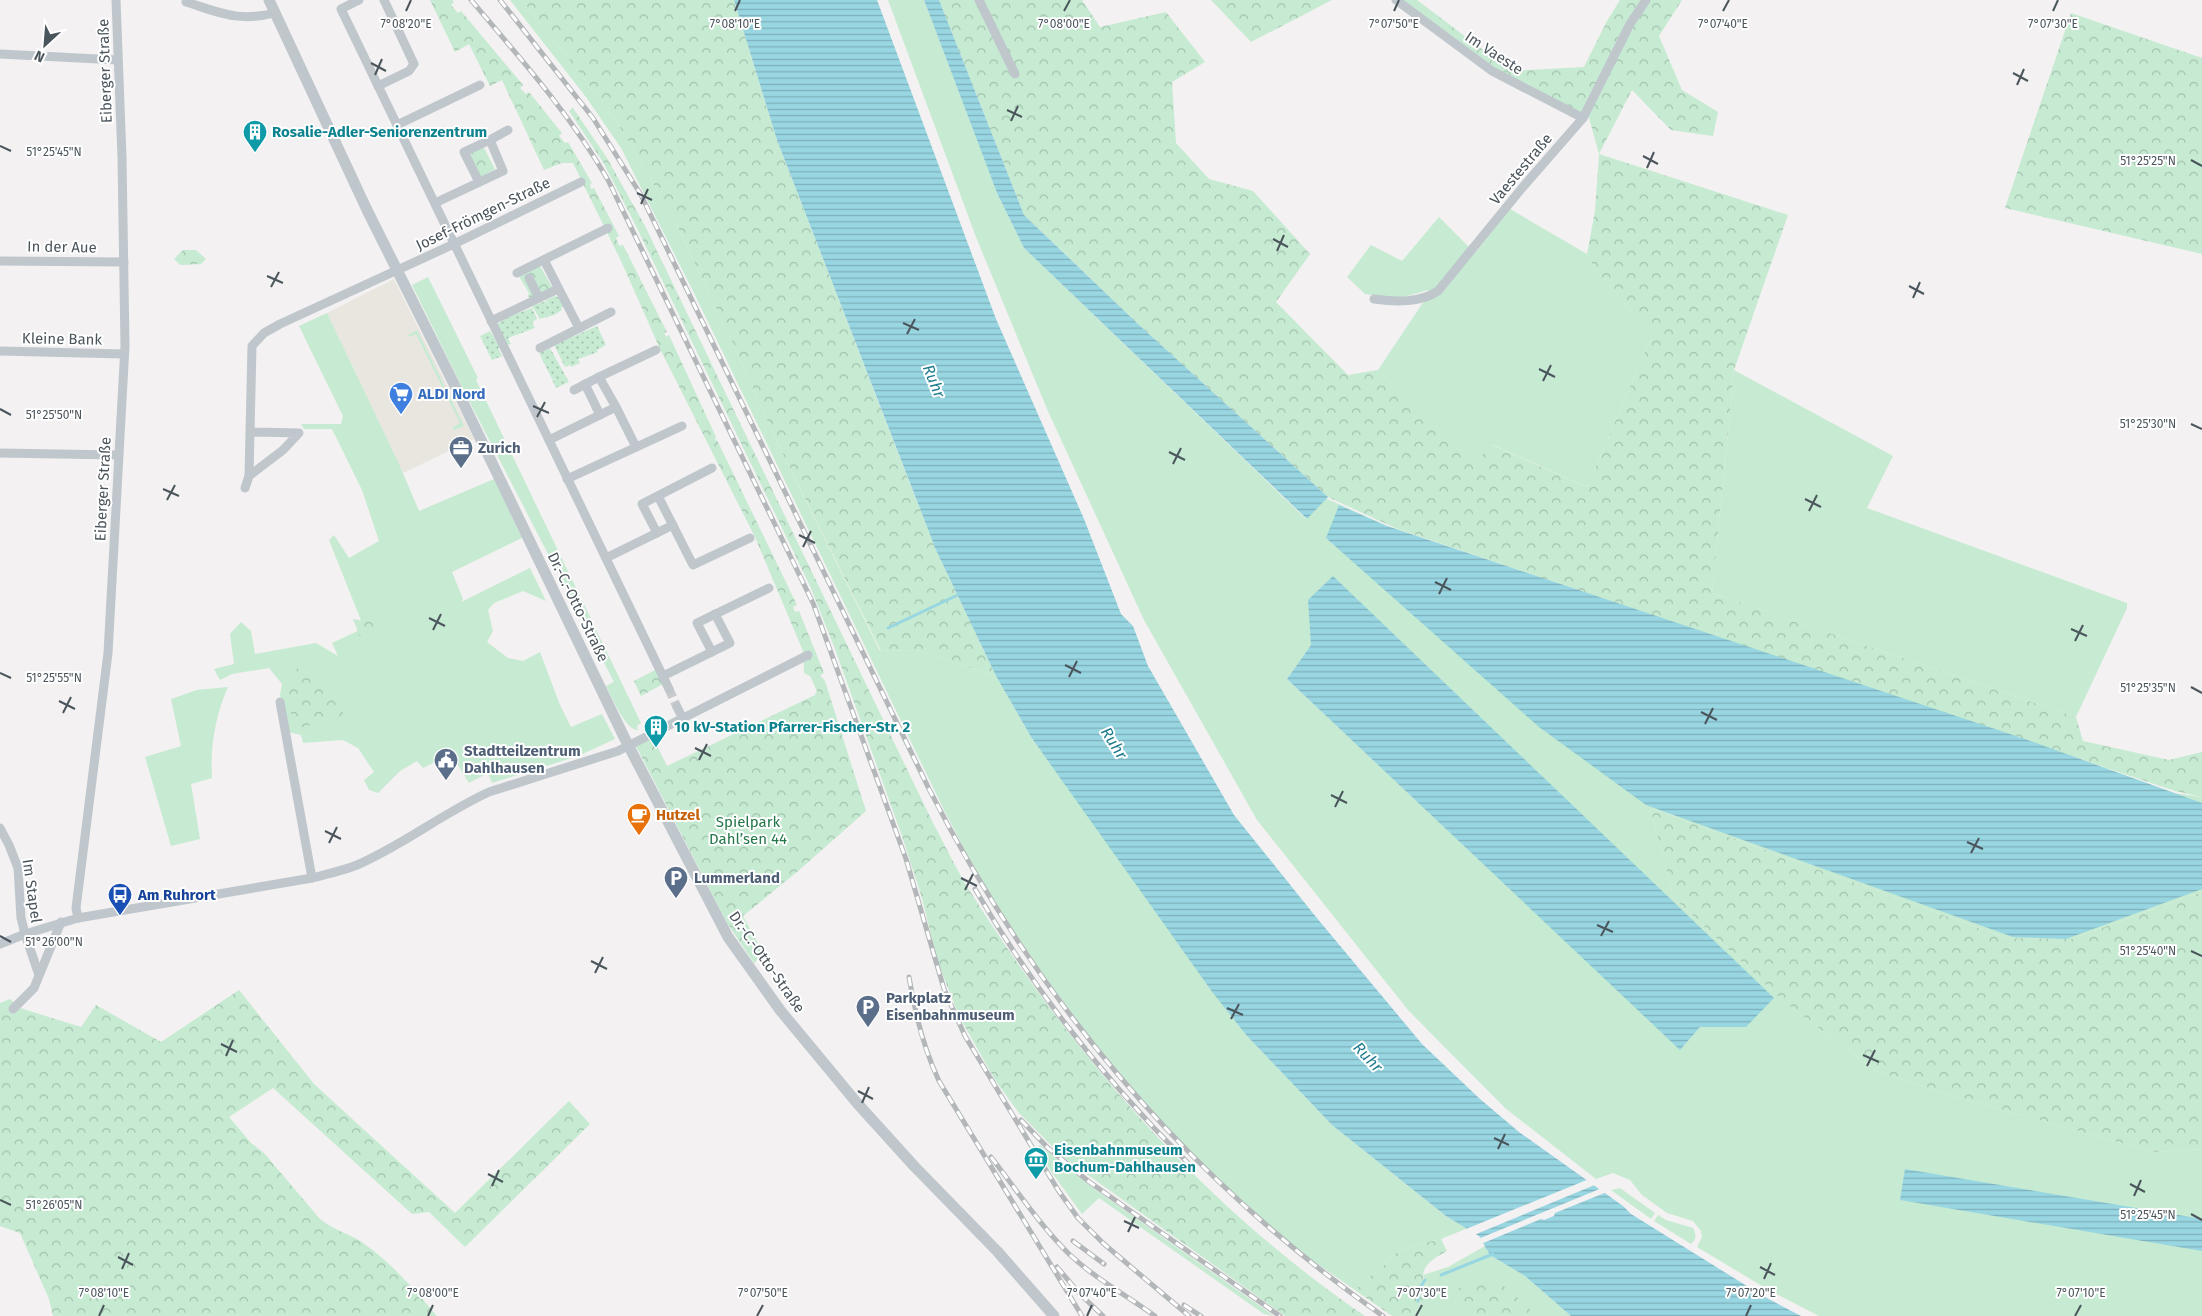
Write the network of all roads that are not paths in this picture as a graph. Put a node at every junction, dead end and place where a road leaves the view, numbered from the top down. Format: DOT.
graph roads {
  1 [pos="116,0"];
  2 [pos="269,0"];
  3 [pos="359,0"];
  4 [pos="384,0"];
  5 [pos="979,0"];
  6 [pos="1396,0"];
  7 [pos="1646,0"];
  8 [pos="186,2"];
  9 [pos="275,13"];
  10 [pos="0,54"];
  11 [pos="118,60"];
  12 [pos="1015,74"];
  13 [pos="480,85"];
  14 [pos="378,86"];
  15 [pos="1583,118"];
  16 [pos="397,125"];
  17 [pos="508,130"];
  18 [pos="490,140"];
  19 [pos="479,182"];
  20 [pos="581,182"];
  21 [pos="435,204"];
  22 [pos="608,228"];
  23 [pos="454,244"];
  24 [pos="544,260"];
  25 [pos="0,261"];
  26 [pos="124,262"];
  27 [pos="397,270"];
  28 [pos="517,274"];
  29 [pos="529,278"];
  30 [pos="558,289"];
  31 [pos="539,298"];
  32 [pos="1374,299"];
  33 [pos="611,312"];
  34 [pos="491,321"];
  35 [pos="578,328"];
  36 [pos="540,348"];
  37 [pos="656,350"];
  38 [pos="0,351"];
  39 [pos="124,354"];
  40 [pos="599,377"];
  41 [pos="585,384"];
  42 [pos="574,390"];
  43 [pos="616,407"];
  44 [pos="600,415"];
  45 [pos="682,426"];
  46 [pos="250,432"];
  47 [pos="549,440"];
  48 [pos="636,447"];
  49 [pos="0,452"];
  50 [pos="118,455"];
  51 [pos="273,459"];
  52 [pos="279,466"];
  53 [pos="712,468"];
  54 [pos="249,476"];
  55 [pos="567,479"];
  56 [pos="245,488"];
  57 [pos="658,496"];
  58 [pos="673,525"];
  59 [pos="657,533"];
  60 [pos="750,538"];
  61 [pos="606,558"];
  62 [pos="768,588"];
  63 [pos="715,614"];
  64 [pos="712,652"];
  65 [pos="808,655"];
  66 [pos="663,676"];
  67 [pos="669,690"];
  68 [pos="280,702"];
  69 [pos="677,707"];
  70 [pos="682,717"];
  71 [pos="628,746"];
  72 [pos="0,828"];
  73 [pos="312,878"];
  74 [pos="78,918"];
  75 [pos="61,922"];
  76 [pos="24,934"];
  77 [pos="0,944"];
  78 [pos="39,974"];
  79 [pos="13,1010"];
  80 [pos="1054,1316"];
  1 -- 11 [label="street, Eiberger Straße"];
  2 -- 9 [label="street, Dr.-C.-Otto-Straße"];
  3 -- 14 [label="street"];
  4 -- 14 [label="street"];
  5 -- 12 [label="street"];
  6 -- 15 [label="street, Im Vaeste"];
  7 -- 15 [label="street, Vaestestraße"];
  8 -- 9 [label="street"];
  9 -- 27 [label="street, Dr.-C.-Otto-Straße"];
  10 -- 11 [label="street"];
  11 -- 26 [label="street, Eiberger Straße"];
  13 -- 16 [label="street"];
  14 -- 16 [label="street"];
  15 -- 32 [label="street, Vaestestraße"];
  16 -- 21 [label="street"];
  17 -- 18 [label="street"];
  18 -- 19 [label="street"];
  18 -- 19 [label="street"];
  19 -- 21 [label="street"];
  20 -- 23 [label="street, Josef-Frömgen-Straße"];
  21 -- 23 [label="street"];
  22 -- 24 [label="street"];
  23 -- 27 [label="street, Josef-Frömgen-Straße"];
  23 -- 34 [label="street"];
  24 -- 28 [label="street"];
  24 -- 30 [label="street"];
  25 -- 26 [label="street, In der Aue"];
  26 -- 39 [label="street, Eiberger Straße"];
  27 -- 46 [label="street"];
  27 -- 71 [label="street, Dr.-C.-Otto-Straße"];
  29 -- 31 [label="street"];
  30 -- 31 [label="street"];
  30 -- 35 [label="street"];
  31 -- 34 [label="street"];
  33 -- 35 [label="street"];
  34 -- 47 [label="street"];
  35 -- 36 [label="street"];
  37 -- 40 [label="street"];
  38 -- 39 [label="street, Kleine Bank"];
  39 -- 50 [label="street, Eiberger Straße"];
  40 -- 41 [label="street"];
  40 -- 43 [label="street"];
  41 -- 42 [label="street"];
  41 -- 44 [label="street"];
  43 -- 44 [label="street"];
  43 -- 48 [label="street"];
  44 -- 47 [label="street"];
  45 -- 48 [label="street"];
  46 -- 51 [label="street"];
  46 -- 54 [label="street"];
  47 -- 55 [label="street"];
  48 -- 55 [label="street"];
  49 -- 50 [label="street"];
  50 -- 74 [label="street, Eiberger Straße"];
  51 -- 52 [label="street"];
  51 -- 54 [label="street"];
  53 -- 57 [label="street"];
  54 -- 56 [label="street"];
  55 -- 61 [label="street"];
  57 -- 58 [label="street"];
  57 -- 59 [label="street"];
  58 -- 59 [label="street"];
  58 -- 60 [label="street"];
  59 -- 61 [label="street"];
  61 -- 66 [label="street"];
  62 -- 63 [label="street"];
  63 -- 64 [label="street"];
  63 -- 64 [label="street"];
  64 -- 66 [label="street"];
  65 -- 70 [label="street"];
  66 -- 67 [label="street"];
  68 -- 73 [label="street"];
  69 -- 70 [label="street"];
  70 -- 71 [label="street"];
  71 -- 73 [label="street"];
  71 -- 80 [label="street, Dr.-C.-Otto-Straße"];
  72 -- 76 [label="street, Im Stapel"];
  73 -- 74 [label="street"];
  74 -- 75 [label="street"];
  75 -- 76 [label="street"];
  75 -- 78 [label="street"];
  76 -- 77 [label="street"];
  76 -- 78 [label="street, Im Stapel"];
  78 -- 79 [label="street"];
}
